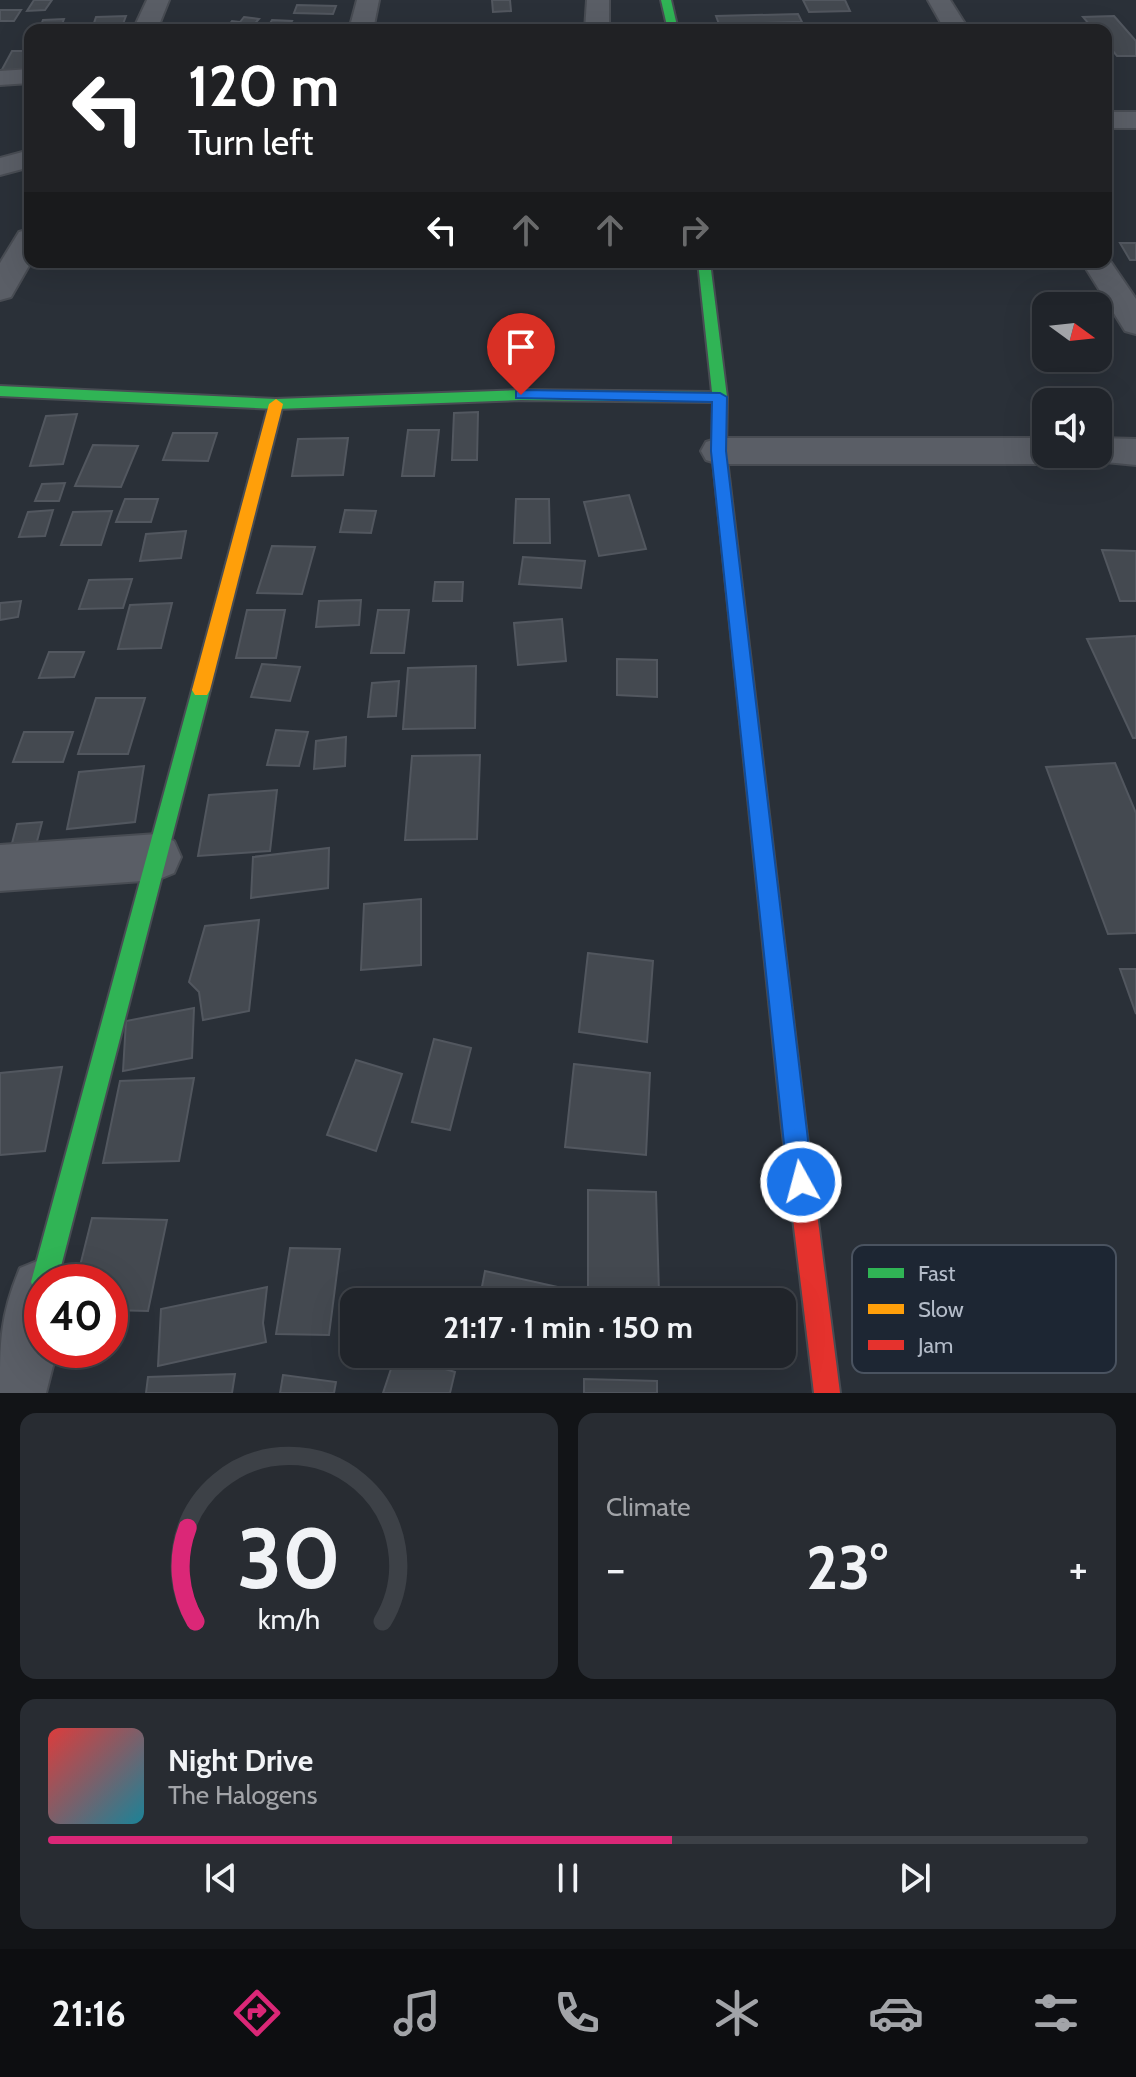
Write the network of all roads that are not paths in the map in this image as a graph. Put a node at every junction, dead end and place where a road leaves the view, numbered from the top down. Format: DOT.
graph roads {
  1 [pos="158,0"];
  2 [pos="368,0"];
  3 [pos="598,0"];
  4 [pos="666,0"];
  5 [pos="939,0"];
  6 [pos="148,24"];
  7 [pos="362,24"];
  8 [pos="597,24"];
  9 [pos="670,24"];
  10 [pos="953,24"];
  11 [pos="24,76"];
  12 [pos="0,78"];
  13 [pos="1112,120"];
  14 [pos="1136,120"];
  15 [pos="24,160"];
  16 [pos="0,167"];
  17 [pos="24,248"];
  18 [pos="705,268"];
  19 [pos="1101,268"];
  20 [pos="0,290"];
  21 [pos="1136,324"];
  22 [pos="0,391"];
  23 [pos="720,397"];
  24 [pos="276,404"];
  25 [pos="719,451"];
  26 [pos="1032,451"];
  27 [pos="1112,451"];
  28 [pos="1136,452"];
  29 [pos="157,857"];
  30 [pos="0,868"];
  31 [pos="49,1264"];
  32 [pos="24,1354"];
  33 [pos="13,1393"];
  34 [pos="827,1393"];
  1 -- 6 [label="street"];
  2 -- 7 [label="street"];
  3 -- 8 [label="street"];
  4 -- 9 [label="street"];
  5 -- 10 [label="street"];
  11 -- 12 [label="street"];
  13 -- 14 [label="street"];
  15 -- 16 [label="street"];
  17 -- 20 [label="street"];
  18 -- 23 [label="street"];
  19 -- 21 [label="street"];
  22 -- 24 [label="street"];
  23 -- 24 [label="street"];
  23 -- 25 [label="street"];
  24 -- 29 [label="street"];
  25 -- 26 [label="street"];
  25 -- 34 [label="street"];
  27 -- 28 [label="street"];
  29 -- 30 [label="street"];
  29 -- 31 [label="street"];
  32 -- 33 [label="street"];
}
